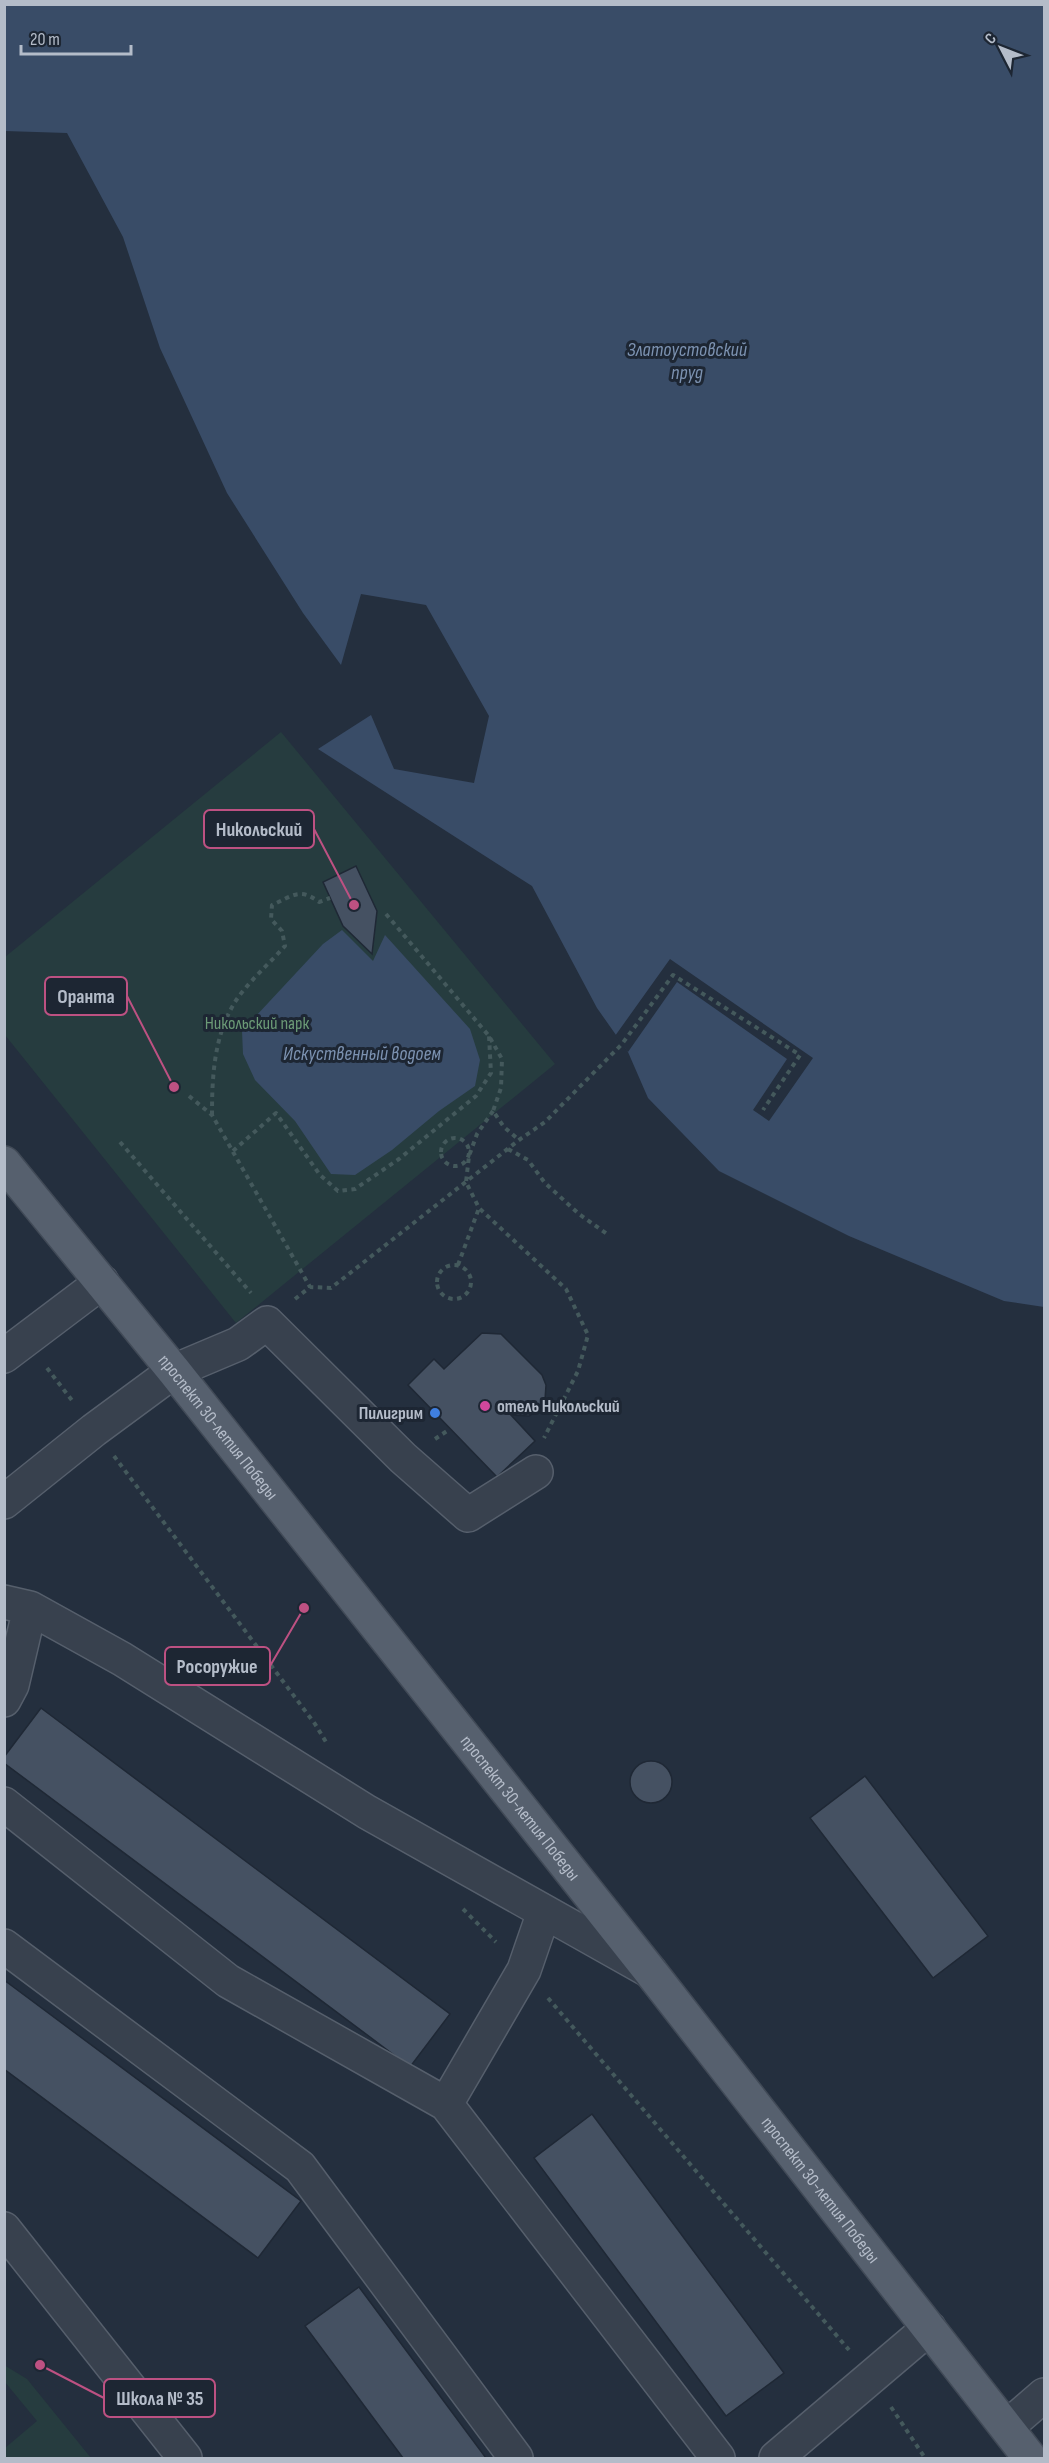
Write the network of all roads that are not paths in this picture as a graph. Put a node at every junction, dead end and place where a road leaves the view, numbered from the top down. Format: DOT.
graph roads {
  1 [pos="4,1163"];
  2 [pos="102,1282"];
  3 [pos="15,1348"];
  4 [pos="174,1371"];
  5 [pos="536,1472"];
  6 [pos="4,1502"];
  7 [pos="17,1605"];
  8 [pos="4,1700"];
  9 [pos="4,1804"];
  10 [pos="544,1912"];
  11 [pos="4,1946"];
  12 [pos="650,1971"];
  13 [pos="446,2104"];
  14 [pos="4,2229"];
  15 [pos="929,2328"];
  16 [pos="1044,2395"];
  17 [pos="1006,2427"];
  18 [pos="185,2458"];
  19 [pos="516,2458"];
  20 [pos="718,2458"];
  21 [pos="776,2458"];
  22 [pos="1030,2458"];
  1 -- 2 [label="main road, проспект 30-летия Победы"];
  2 -- 3 [label="street"];
  2 -- 4 [label="main road, проспект 30-летия Победы"];
  4 -- 5 [label="street"];
  4 -- 6 [label="street"];
  4 -- 12 [label="main road, проспект 30-летия Победы"];
  7 -- 8 [label="street"];
  7 -- 10 [label="street"];
  9 -- 13 [label="street"];
  10 -- 12 [label="street"];
  10 -- 13 [label="street"];
  11 -- 19 [label="street"];
  12 -- 15 [label="main road, проспект 30-летия Победы"];
  13 -- 20 [label="street"];
  14 -- 18 [label="street"];
  15 -- 17 [label="main road, проспект 30-летия Победы"];
  15 -- 21 [label="street"];
  16 -- 17 [label="street"];
  17 -- 22 [label="main road, проспект 30-летия Победы"];
}
